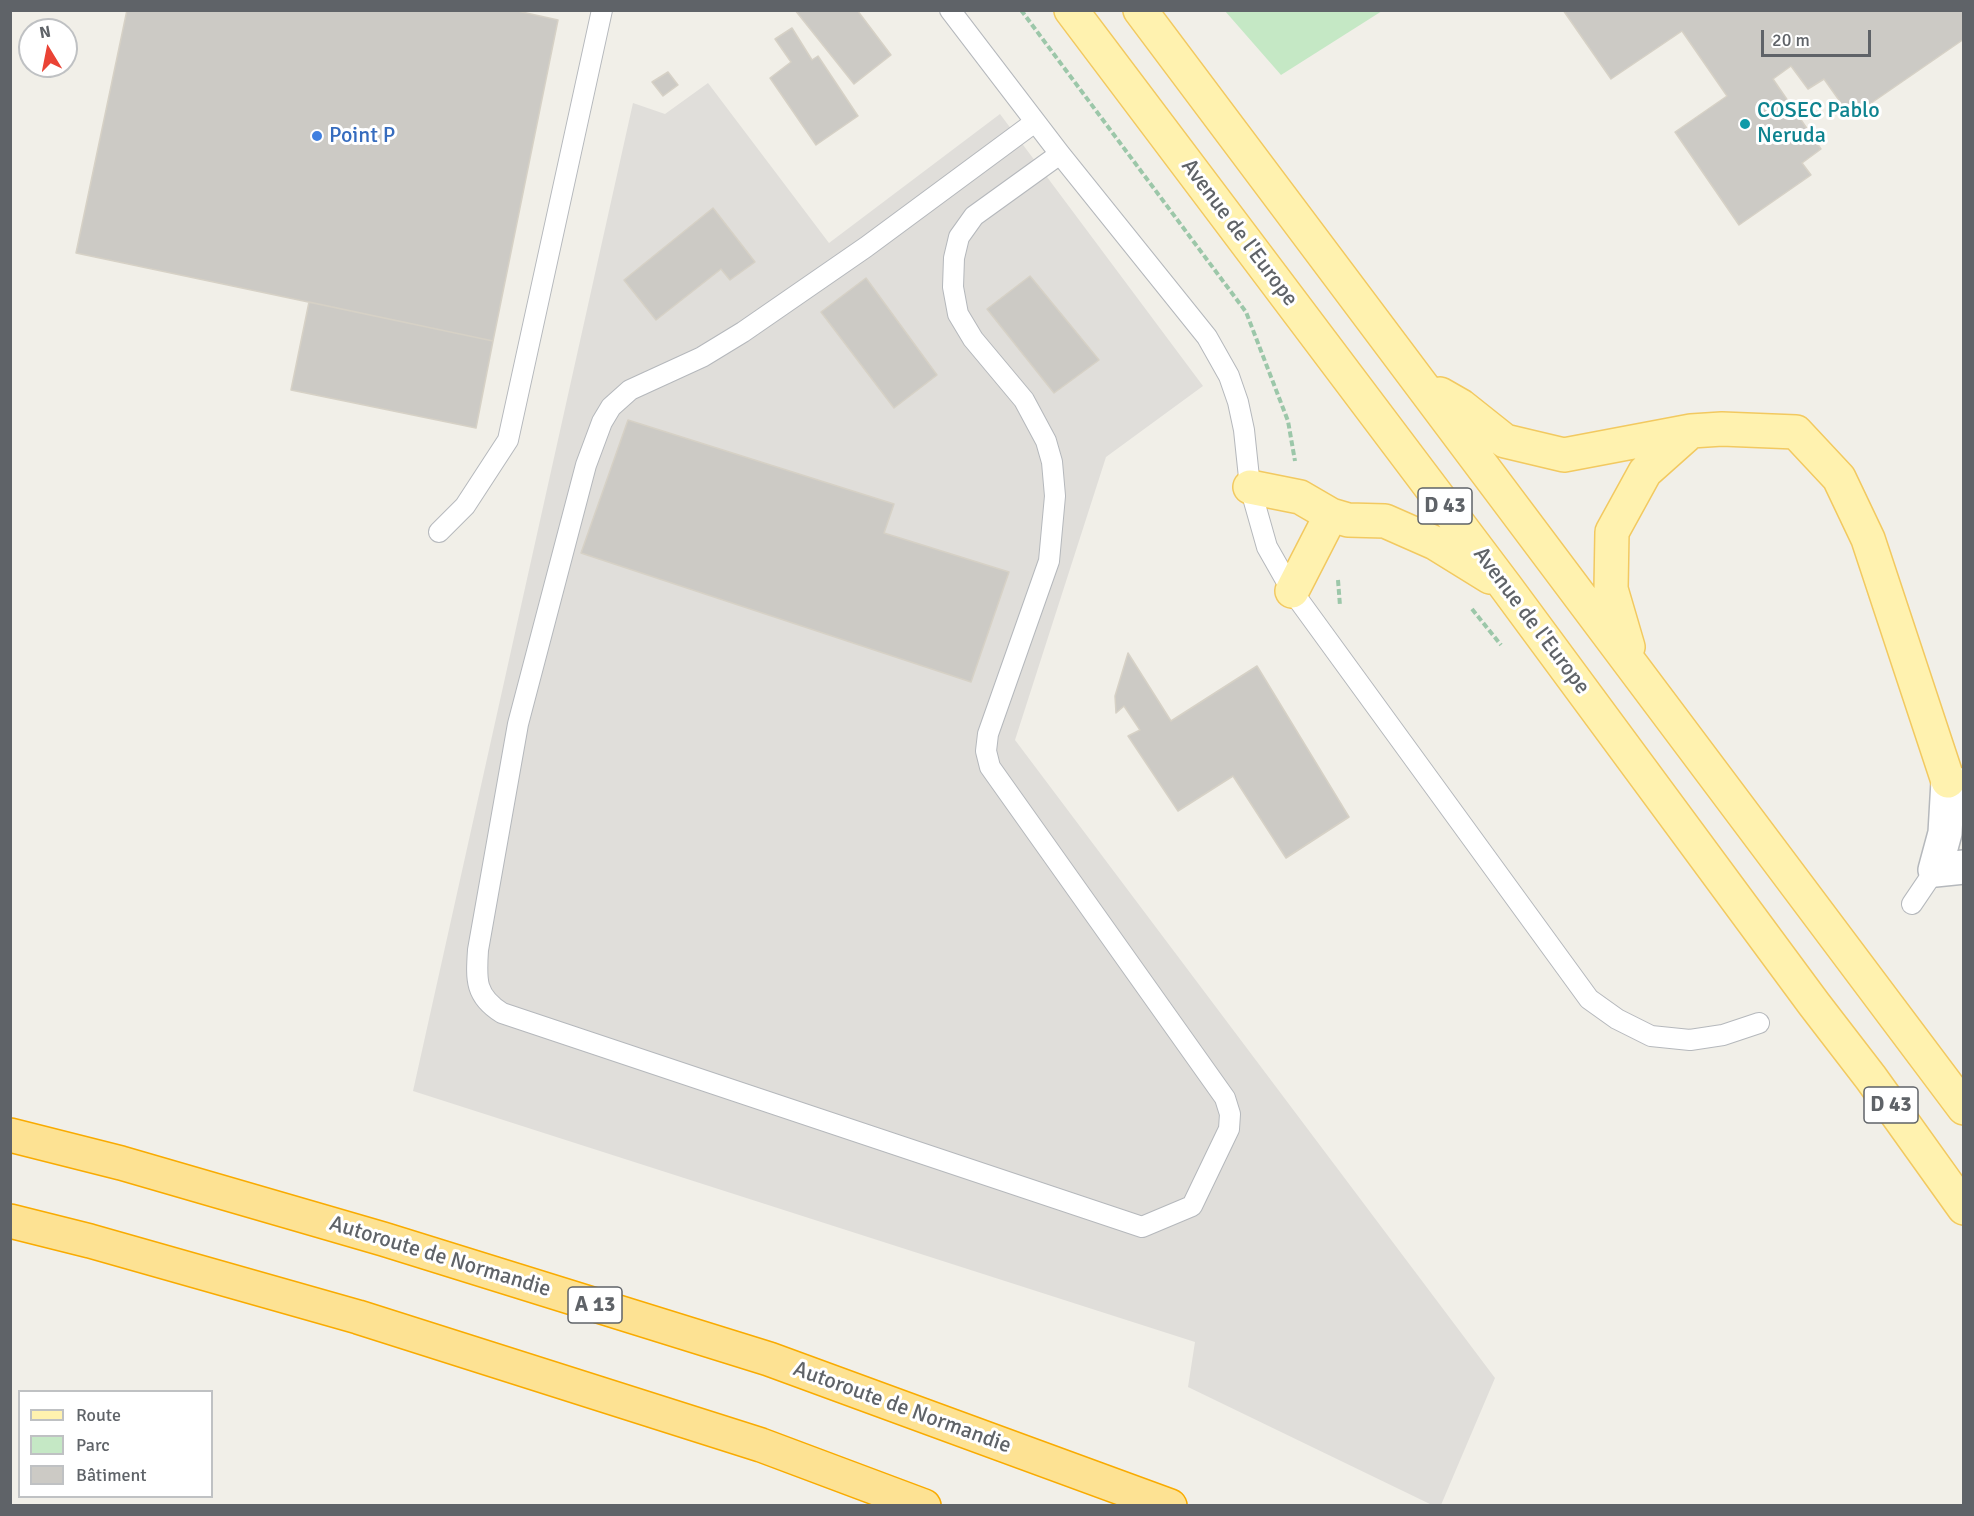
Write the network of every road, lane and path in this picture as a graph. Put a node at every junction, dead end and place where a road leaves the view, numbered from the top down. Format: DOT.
graph roads {
  1 [pos="602,10"];
  2 [pos="951,10"];
  3 [pos="1071,10"];
  4 [pos="1140,10"];
  5 [pos="1035,122"];
  6 [pos="1060,154"];
  7 [pos="1420,382"];
  8 [pos="1690,430"];
  9 [pos="1250,487"];
  10 [pos="1331,515"];
  11 [pos="439,532"];
  12 [pos="1506,587"];
  13 [pos="1292,591"];
  14 [pos="1634,667"];
  15 [pos="1956,784"];
  16 [pos="1949,868"];
  17 [pos="1912,904"];
  18 [pos="1759,1023"];
  19 [pos="1964,1108"];
  20 [pos="10,1135"];
  21 [pos="1964,1208"];
  22 [pos="10,1221"];
  23 [pos="924,1506"];
  24 [pos="1170,1506"];
  1 -- 11 [label="lane"];
  2 -- 5 [label="lane"];
  3 -- 12 [label="main road, Avenue de l'Europe / D 43"];
  4 -- 7 [label="main road, D 43"];
  5 -- 6 [label="lane"];
  5 -- 6 [label="lane"];
  6 -- 9 [label="lane"];
  7 -- 8 [label="main road"];
  7 -- 14 [label="main road, D 43"];
  8 -- 14 [label="main road"];
  8 -- 15 [label="main road"];
  9 -- 10 [label="main road"];
  9 -- 13 [label="lane"];
  10 -- 12 [label="main road"];
  10 -- 13 [label="main road"];
  12 -- 21 [label="main road, Avenue de l'Europe / D 43"];
  13 -- 18 [label="lane"];
  14 -- 19 [label="main road, D 43"];
  15 -- 16 [label="street"];
  16 -- 17 [label="lane"];
  20 -- 24 [label="highway, Autoroute de Normandie / A 13"];
  22 -- 23 [label="highway"];
}
